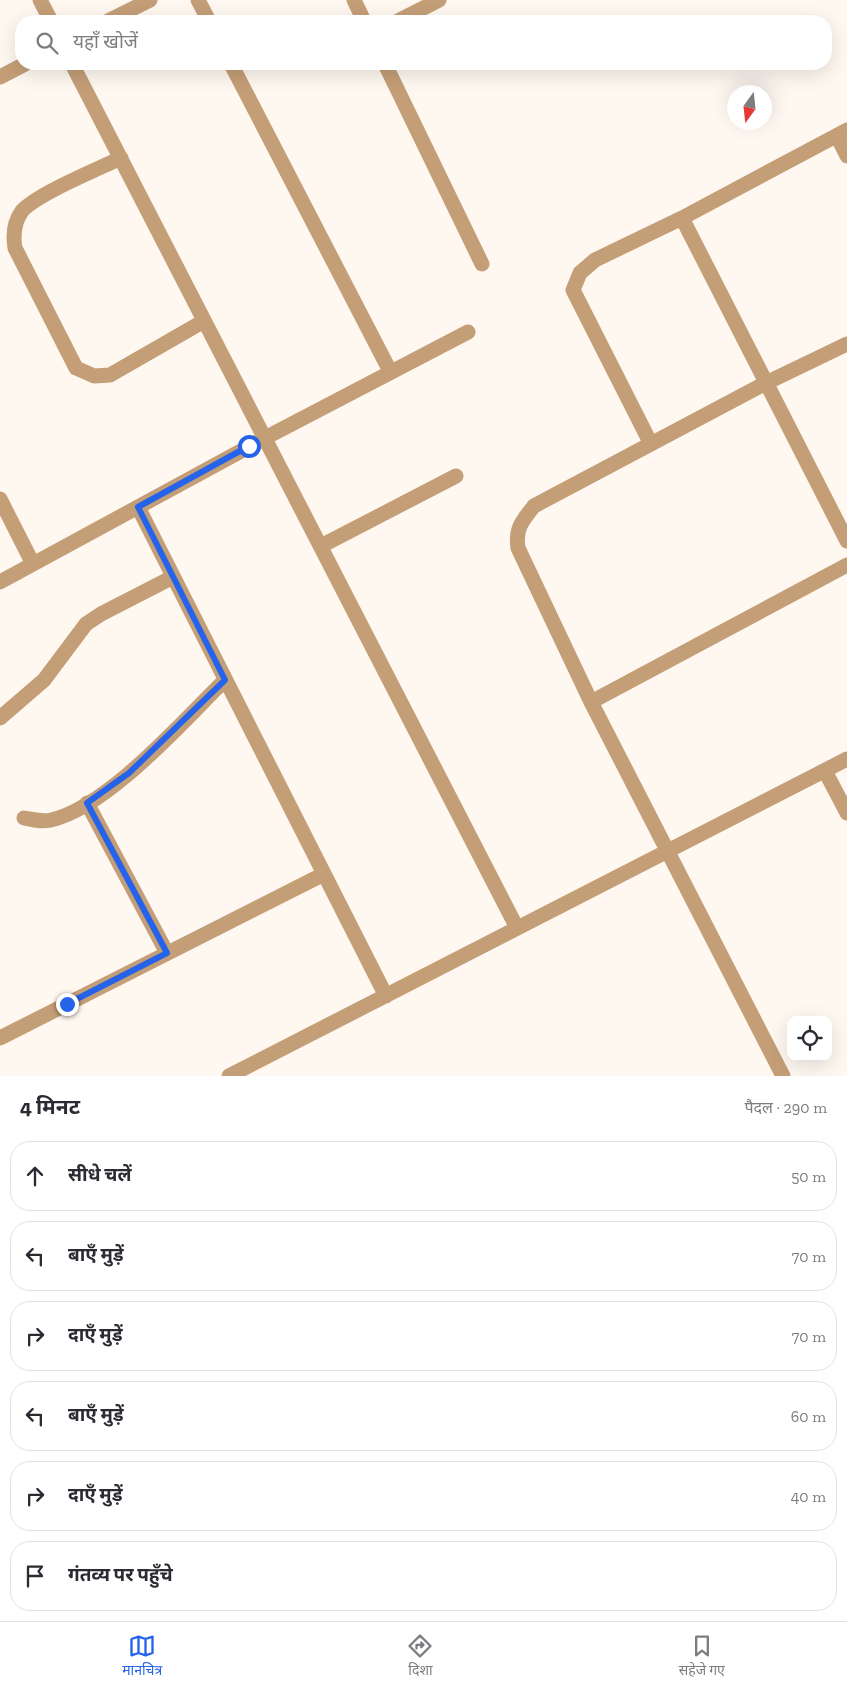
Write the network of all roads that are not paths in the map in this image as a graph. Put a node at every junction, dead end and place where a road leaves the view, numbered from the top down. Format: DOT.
graph roads {
  1 [pos="40,0"];
  2 [pos="150,0"];
  3 [pos="198,0"];
  4 [pos="354,0"];
  5 [pos="439,0"];
  6 [pos="47,15"];
  7 [pos="120,15"];
  8 [pos="206,15"];
  9 [pos="361,15"];
  10 [pos="410,15"];
  11 [pos="15,69"];
  12 [pos="75,70"];
  13 [pos="234,70"];
  14 [pos="388,70"];
  15 [pos="0,77"];
  16 [pos="842,133"];
  17 [pos="847,156"];
  18 [pos="121,158"];
  19 [pos="682,218"];
  20 [pos="482,264"];
  21 [pos="204,320"];
  22 [pos="468,332"];
  23 [pos="847,344"];
  24 [pos="390,371"];
  25 [pos="766,383"];
  26 [pos="265,438"];
  27 [pos="651,444"];
  28 [pos="456,476"];
  29 [pos="0,499"];
  30 [pos="138,507"];
  31 [pos="847,541"];
  32 [pos="321,546"];
  33 [pos="33,564"];
  34 [pos="847,565"];
  35 [pos="173,577"];
  36 [pos="0,582"];
  37 [pos="225,680"];
  38 [pos="591,702"];
  39 [pos="0,718"];
  40 [pos="847,760"];
  41 [pos="825,770"];
  42 [pos="87,803"];
  43 [pos="847,814"];
  44 [pos="24,818"];
  45 [pos="668,851"];
  46 [pos="324,874"];
  47 [pos="517,928"];
  48 [pos="167,953"];
  49 [pos="386,996"];
  50 [pos="0,1038"];
  51 [pos="229,1076"];
  52 [pos="783,1076"];
  1 -- 6 [label="street"];
  2 -- 7 [label="street"];
  3 -- 8 [label="street"];
  4 -- 9 [label="street"];
  5 -- 10 [label="street"];
  11 -- 15 [label="street"];
  12 -- 18 [label="street"];
  13 -- 24 [label="street"];
  14 -- 20 [label="street"];
  16 -- 17 [label="street"];
  16 -- 19 [label="street"];
  18 -- 21 [label="street"];
  18 -- 21 [label="street"];
  19 -- 25 [label="street"];
  19 -- 27 [label="street"];
  21 -- 26 [label="street"];
  22 -- 24 [label="street"];
  23 -- 25 [label="street"];
  24 -- 26 [label="street"];
  25 -- 27 [label="street"];
  25 -- 31 [label="street"];
  26 -- 30 [label="street"];
  26 -- 32 [label="street"];
  27 -- 38 [label="street"];
  28 -- 32 [label="street"];
  29 -- 33 [label="street"];
  30 -- 33 [label="street"];
  30 -- 35 [label="street"];
  32 -- 47 [label="street"];
  33 -- 36 [label="street"];
  34 -- 38 [label="street"];
  35 -- 37 [label="street"];
  35 -- 39 [label="street"];
  37 -- 42 [label="street"];
  37 -- 46 [label="street"];
  38 -- 45 [label="street"];
  40 -- 41 [label="street"];
  41 -- 43 [label="street"];
  41 -- 45 [label="street"];
  42 -- 44 [label="street"];
  42 -- 48 [label="street"];
  45 -- 47 [label="street"];
  45 -- 52 [label="street"];
  46 -- 48 [label="street"];
  46 -- 49 [label="street"];
  47 -- 49 [label="street"];
  48 -- 50 [label="street"];
  49 -- 51 [label="street"];
}
